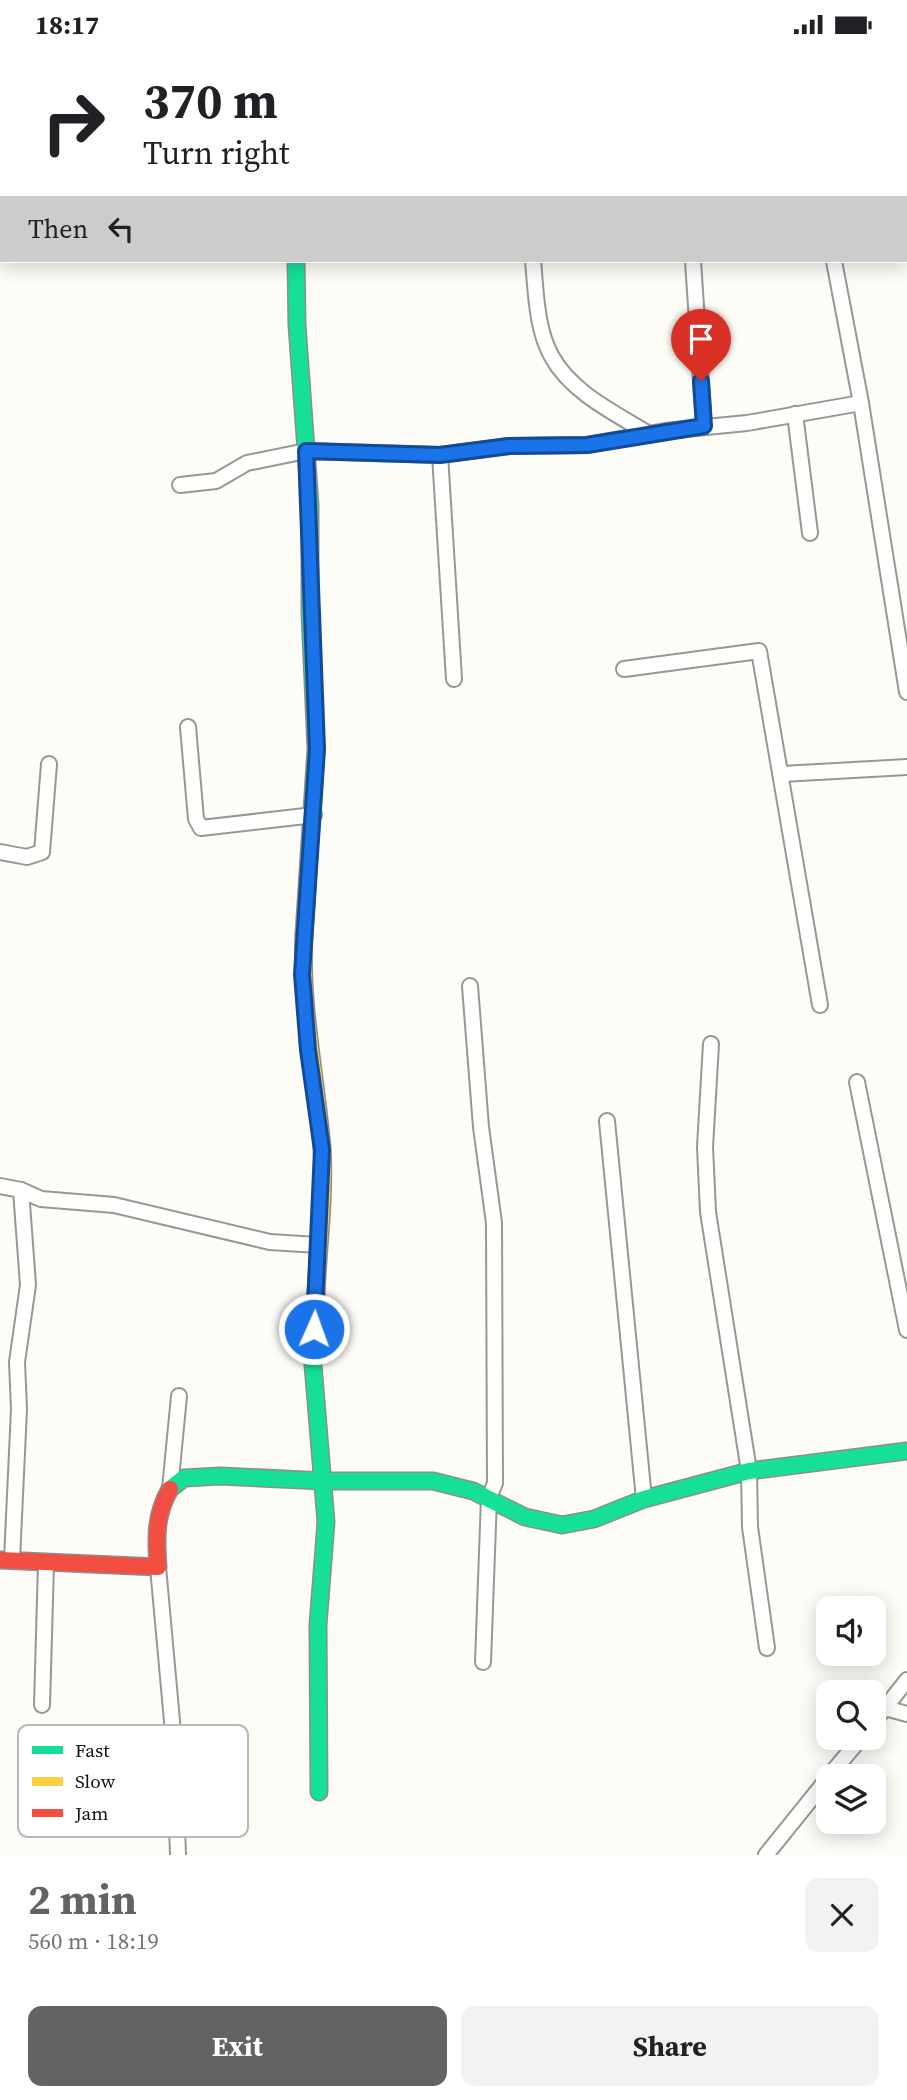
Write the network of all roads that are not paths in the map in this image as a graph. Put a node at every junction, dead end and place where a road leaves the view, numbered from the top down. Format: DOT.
graph roads {
  1 [pos="296,263"];
  2 [pos="533,263"];
  3 [pos="692,263"];
  4 [pos="834,263"];
  5 [pos="861,403"];
  6 [pos="795,414"];
  7 [pos="704,426"];
  8 [pos="649,434"];
  9 [pos="306,451"];
  10 [pos="440,455"];
  11 [pos="180,485"];
  12 [pos="810,533"];
  13 [pos="624,669"];
  14 [pos="454,679"];
  15 [pos="907,692"];
  16 [pos="188,727"];
  17 [pos="49,764"];
  18 [pos="907,767"];
  19 [pos="782,775"];
  20 [pos="314,815"];
  21 [pos="0,852"];
  22 [pos="470,986"];
  23 [pos="821,1005"];
  24 [pos="711,1044"];
  25 [pos="857,1082"];
  26 [pos="607,1121"];
  27 [pos="0,1186"];
  28 [pos="21,1190"];
  29 [pos="318,1245"];
  30 [pos="907,1330"];
  31 [pos="179,1396"];
  32 [pos="907,1451"];
  33 [pos="749,1471"];
  34 [pos="324,1481"];
  35 [pos="170,1489"];
  36 [pos="489,1498"];
  37 [pos="644,1499"];
  38 [pos="6,1560"];
  39 [pos="46,1564"];
  40 [pos="158,1567"];
  41 [pos="767,1648"];
  42 [pos="483,1662"];
  43 [pos="907,1680"];
  44 [pos="41,1705"];
  45 [pos="886,1708"];
  46 [pos="886,1709"];
  47 [pos="907,1714"];
  48 [pos="172,1725"];
  49 [pos="851,1750"];
  50 [pos="840,1764"];
  51 [pos="319,1793"];
  52 [pos="816,1793"];
  53 [pos="177,1837"];
  54 [pos="178,1855"];
  55 [pos="766,1855"];
  1 -- 9 [label="street"];
  2 -- 8 [label="street"];
  3 -- 7 [label="street"];
  4 -- 5 [label="street"];
  5 -- 6 [label="street"];
  5 -- 15 [label="street"];
  6 -- 7 [label="street"];
  6 -- 12 [label="street"];
  7 -- 8 [label="street"];
  8 -- 10 [label="street"];
  9 -- 10 [label="street"];
  9 -- 11 [label="street"];
  9 -- 20 [label="street"];
  10 -- 14 [label="street"];
  13 -- 19 [label="street"];
  16 -- 20 [label="street"];
  17 -- 21 [label="street"];
  18 -- 19 [label="street"];
  19 -- 23 [label="street"];
  20 -- 29 [label="street"];
  22 -- 36 [label="street"];
  24 -- 33 [label="street"];
  25 -- 30 [label="street"];
  26 -- 37 [label="street"];
  27 -- 28 [label="street"];
  28 -- 29 [label="street"];
  28 -- 38 [label="street"];
  29 -- 34 [label="street"];
  31 -- 35 [label="street"];
  32 -- 33 [label="street"];
  33 -- 37 [label="street"];
  33 -- 41 [label="street"];
  34 -- 35 [label="street"];
  34 -- 36 [label="street"];
  34 -- 51 [label="street"];
  35 -- 40 [label="street"];
  36 -- 37 [label="street"];
  36 -- 42 [label="street"];
  38 -- 39 [label="street"];
  39 -- 40 [label="street"];
  39 -- 44 [label="street"];
  40 -- 48 [label="street"];
  43 -- 45 [label="street"];
  46 -- 47 [label="street"];
  49 -- 50 [label="street"];
  52 -- 55 [label="street"];
  53 -- 54 [label="street"];
}
